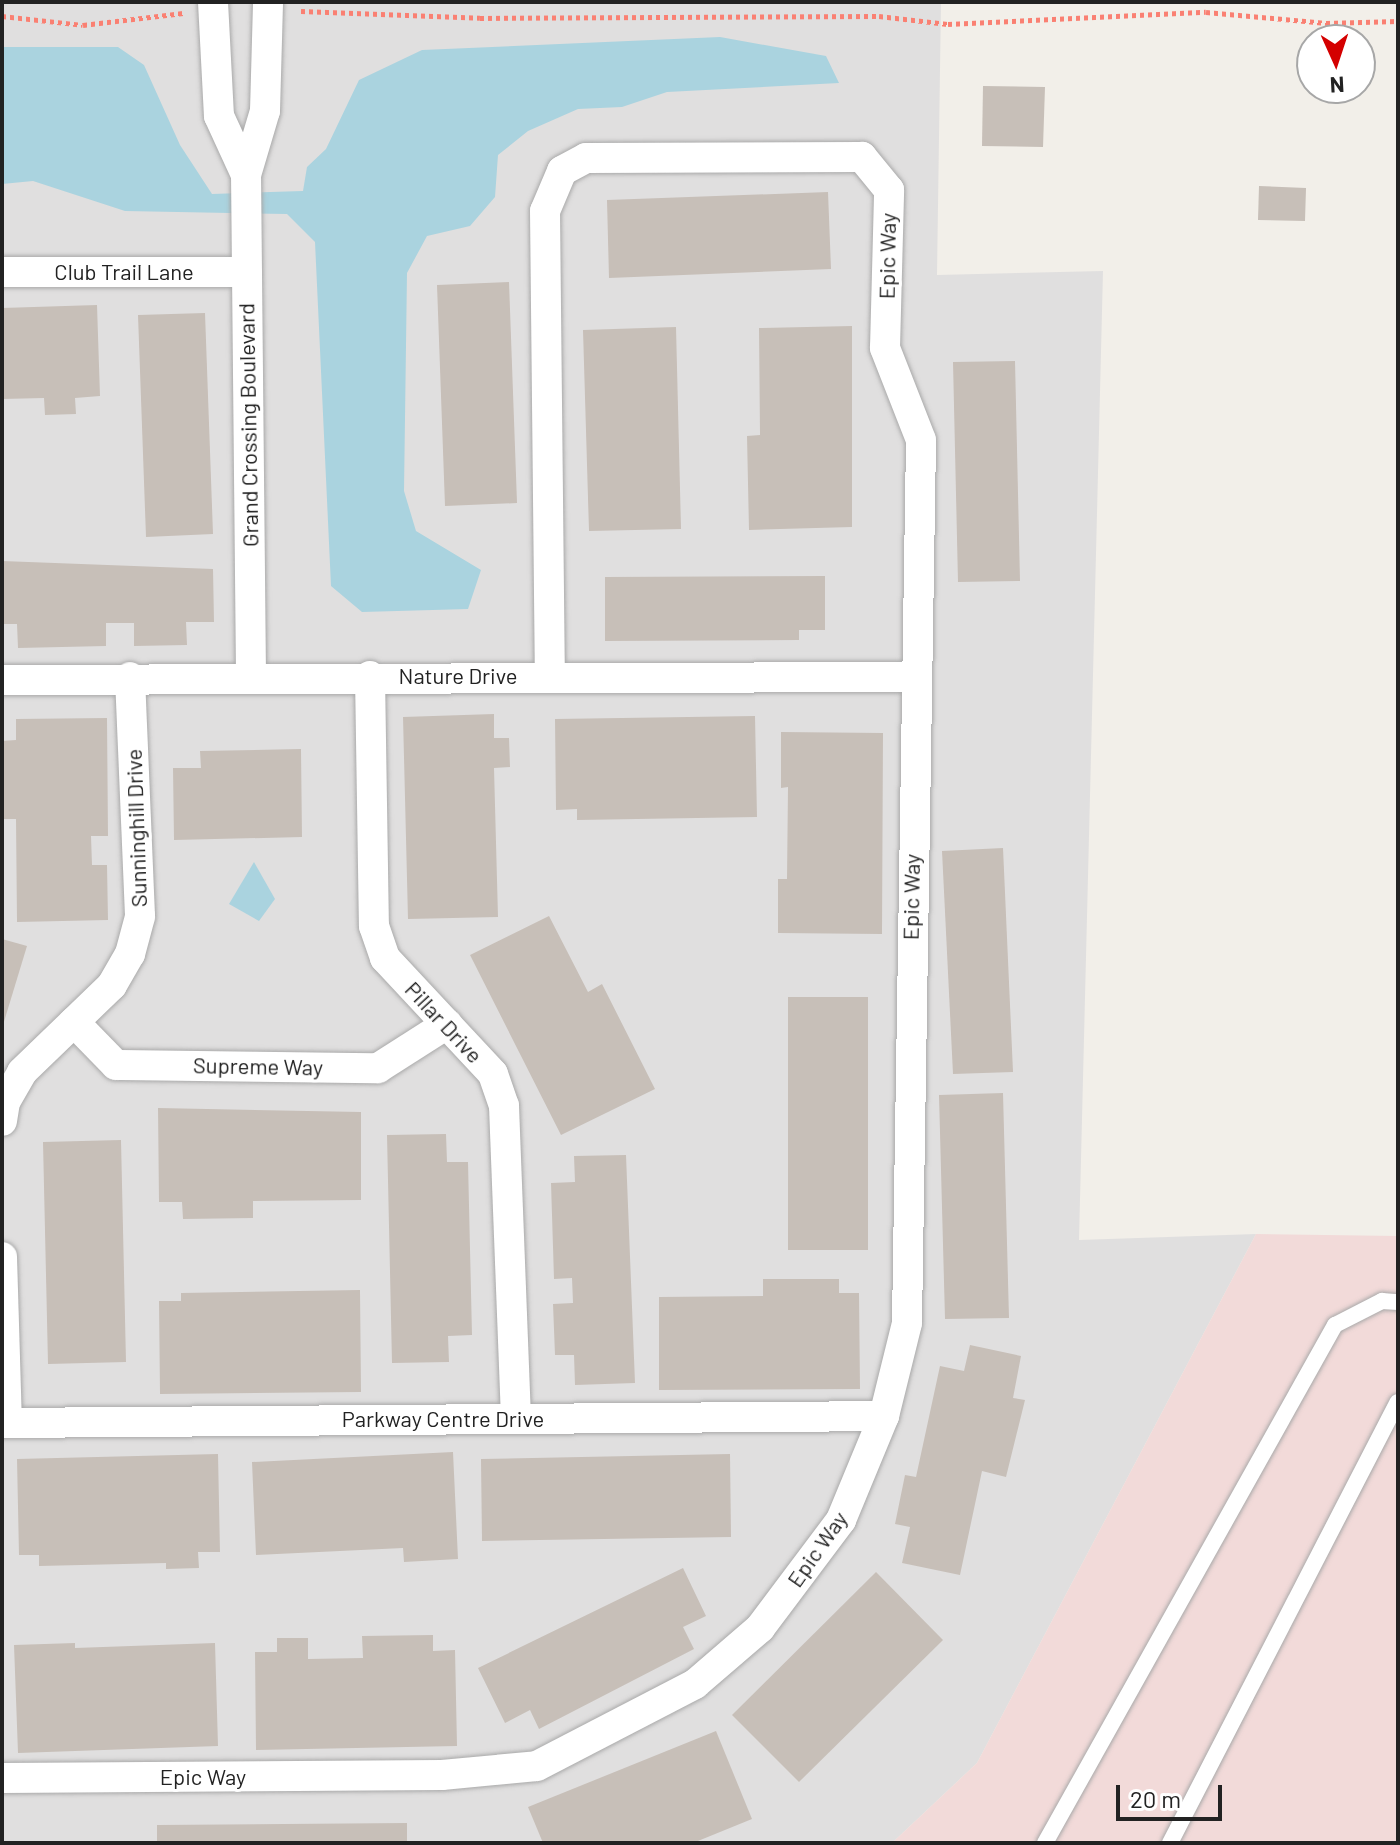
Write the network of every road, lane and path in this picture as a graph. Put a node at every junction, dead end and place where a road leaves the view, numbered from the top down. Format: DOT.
graph roads {
  1 [pos="214,7"];
  2 [pos="268,7"];
  3 [pos="2,16"];
  4 [pos="1398,21"];
  5 [pos="246,175"];
  6 [pos="2,272"];
  7 [pos="247,272"];
  8 [pos="251,675"];
  9 [pos="370,676"];
  10 [pos="550,676"];
  11 [pos="130,677"];
  12 [pos="914,677"];
  13 [pos="2,680"];
  14 [pos="74,1022"];
  15 [pos="447,1024"];
  16 [pos="2,1121"];
  17 [pos="2,1257"];
  18 [pos="1398,1302"];
  19 [pos="1398,1402"];
  20 [pos="884,1416"];
  21 [pos="516,1419"];
  22 [pos="4,1423"];
  23 [pos="2,1778"];
  24 [pos="1045,1843"];
  25 [pos="1170,1843"];
  1 -- 3 [label="path"];
  1 -- 5 [label="street, Grand Crossing Boulevard"];
  2 -- 4 [label="path"];
  2 -- 5 [label="street, Grand Crossing Boulevard"];
  5 -- 7 [label="street, Grand Crossing Boulevard"];
  6 -- 7 [label="street, Club Trail Lane"];
  7 -- 8 [label="street, Grand Crossing Boulevard"];
  8 -- 9 [label="street, Nature Drive"];
  8 -- 11 [label="street, Nature Drive"];
  9 -- 10 [label="street, Nature Drive"];
  9 -- 15 [label="street, Pillar Drive"];
  10 -- 12 [label="street, Nature Drive"];
  10 -- 12 [label="street, Epic Way"];
  11 -- 13 [label="street, Nature Drive"];
  11 -- 14 [label="street, Sunninghill Drive"];
  12 -- 20 [label="street, Epic Way"];
  14 -- 15 [label="street, Supreme Way"];
  14 -- 16 [label="street, Sunninghill Drive"];
  15 -- 21 [label="street, Pillar Drive"];
  17 -- 22 [label="street"];
  18 -- 24 [label="lane"];
  19 -- 25 [label="lane"];
  20 -- 21 [label="street, Parkway Centre Drive"];
  20 -- 23 [label="street, Epic Way"];
  21 -- 22 [label="street, Parkway Centre Drive"];
}
